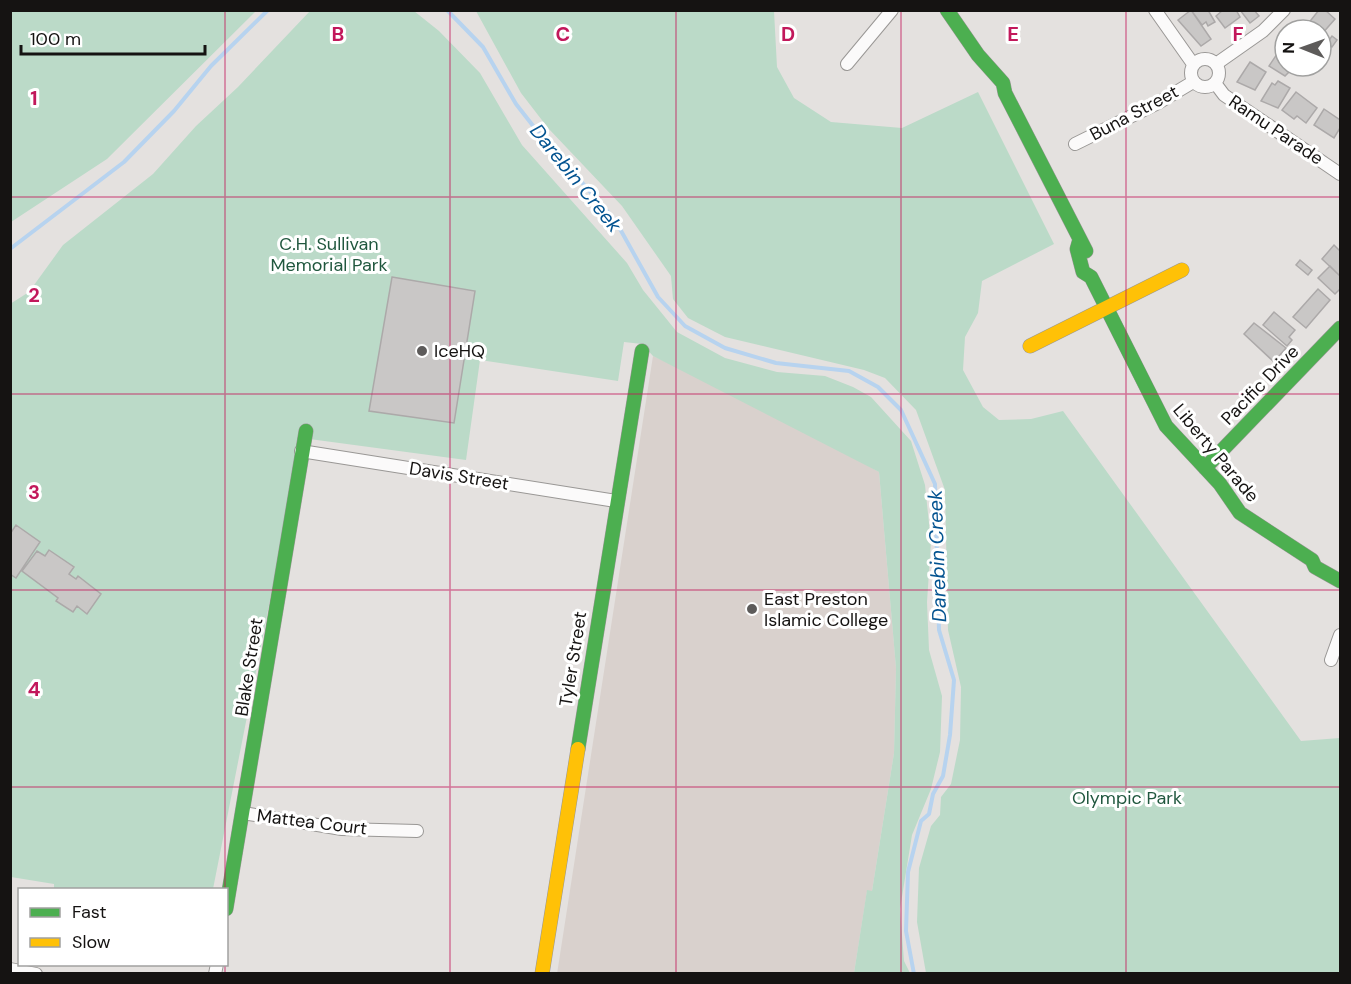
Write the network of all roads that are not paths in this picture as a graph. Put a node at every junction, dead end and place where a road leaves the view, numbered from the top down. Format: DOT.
graph roads {
  1 [pos="892,10"];
  2 [pos="947,10"];
  3 [pos="1155,10"];
  4 [pos="1284,10"];
  5 [pos="847,64"];
  6 [pos="1193,64"];
  7 [pos="1216,64"];
  8 [pos="1193,82"];
  9 [pos="1215,84"];
  10 [pos="1075,144"];
  11 [pos="1341,174"];
  12 [pos="1182,270"];
  13 [pos="1106,308"];
  14 [pos="1341,328"];
  15 [pos="1030,346"];
  16 [pos="642,351"];
  17 [pos="306,431"];
  18 [pos="301,451"];
  19 [pos="1205,468"];
  20 [pos="616,501"];
  21 [pos="1312,560"];
  22 [pos="1340,568"];
  23 [pos="1341,580"];
  24 [pos="1341,635"];
  25 [pos="1331,660"];
  26 [pos="243,813"];
  27 [pos="417,831"];
  28 [pos="228,898"];
  29 [pos="10,969"];
  30 [pos="36,974"];
  31 [pos="542,974"];
  1 -- 5 [label="street"];
  2 -- 13 [label="street, Liberty Parade"];
  3 -- 6 [label="street"];
  4 -- 7 [label="street"];
  6 -- 7 [label="street"];
  6 -- 8 [label="street"];
  7 -- 9 [label="street"];
  8 -- 9 [label="street"];
  8 -- 10 [label="street, Buna Street"];
  9 -- 11 [label="street, Ramu Parade"];
  12 -- 13 [label="street"];
  13 -- 15 [label="street"];
  13 -- 19 [label="street, Liberty Parade"];
  14 -- 19 [label="street, Pacific Drive"];
  16 -- 20 [label="street, Tyler Street"];
  17 -- 18 [label="street, Blake Street"];
  18 -- 20 [label="street, Davis Street"];
  18 -- 26 [label="street, Blake Street"];
  19 -- 21 [label="street, Liberty Parade"];
  20 -- 31 [label="street, Tyler Street"];
  21 -- 22 [label="street, Liberty Parade"];
  21 -- 23 [label="street, Liberty Parade"];
  24 -- 25 [label="street"];
  26 -- 27 [label="street, Mattea Court"];
  26 -- 28 [label="street, Blake Street"];
  29 -- 30 [label="street"];
}
